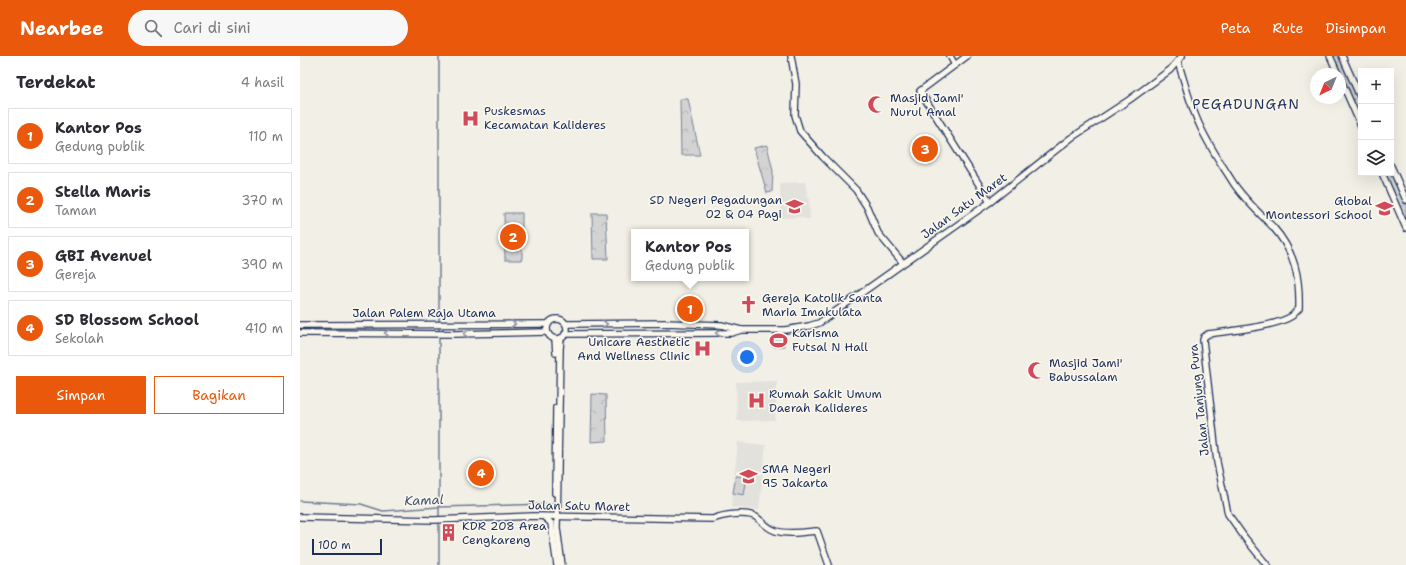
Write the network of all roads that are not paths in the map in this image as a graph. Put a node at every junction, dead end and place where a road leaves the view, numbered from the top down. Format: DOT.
graph roads {
  1 [pos="791,56"];
  2 [pos="950,56"];
  3 [pos="967,56"];
  4 [pos="1182,56"];
  5 [pos="1330,56"];
  6 [pos="1342,56"];
  7 [pos="1178,62"];
  8 [pos="955,65"];
  9 [pos="1335,68"];
  10 [pos="1346,92"];
  11 [pos="1358,92"];
  12 [pos="1358,119"];
  13 [pos="1394,173"];
  14 [pos="1383,176"];
  15 [pos="1406,200"];
  16 [pos="990,202"];
  17 [pos="1406,228"];
  18 [pos="903,264"];
  19 [pos="548,324"];
  20 [pos="566,324"];
  21 [pos="300,325"];
  22 [pos="741,330"];
  23 [pos="547,332"];
  24 [pos="300,333"];
  25 [pos="563,336"];
  26 [pos="555,339"];
  27 [pos="300,517"];
  28 [pos="544,517"];
  29 [pos="558,518"];
  30 [pos="557,565"];
  31 [pos="561,565"];
  32 [pos="829,565"];
  33 [pos="1267,565"];
  1 -- 18 [label="street"];
  2 -- 8 [label="street"];
  3 -- 8 [label="street"];
  4 -- 7 [label="street, Jalan Satu Maret"];
  5 -- 9 [label="street"];
  6 -- 11 [label="street"];
  7 -- 16 [label="street, Jalan Satu Maret"];
  7 -- 33 [label="street, Jalan Tanjung Pura"];
  8 -- 16 [label="street"];
  10 -- 12 [label="street"];
  13 -- 15 [label="street"];
  14 -- 17 [label="street"];
  16 -- 18 [label="street, Jalan Satu Maret"];
  18 -- 22 [label="street, Jalan Satu Maret"];
  19 -- 20 [label="street"];
  21 -- 19 [label="street, Jalan Palem Raja Utama, one-way"];
  19 -- 23 [label="street"];
  20 -- 22 [label="street, Jalan Satu Maret, one-way"];
  20 -- 25 [label="street"];
  22 -- 25 [label="street, Jalan Satu Maret, one-way"];
  23 -- 24 [label="street, Jalan Palem Raja Utama, one-way"];
  23 -- 26 [label="street"];
  25 -- 26 [label="street"];
  25 -- 29 [label="street"];
  26 -- 29 [label="street"];
  27 -- 28 [label="street, Jalan Satu Maret"];
  28 -- 29 [label="street, Jalan Satu Maret"];
  28 -- 30 [label="street"];
  29 -- 31 [label="street"];
  29 -- 32 [label="street, Jalan Satu Maret"];
}
